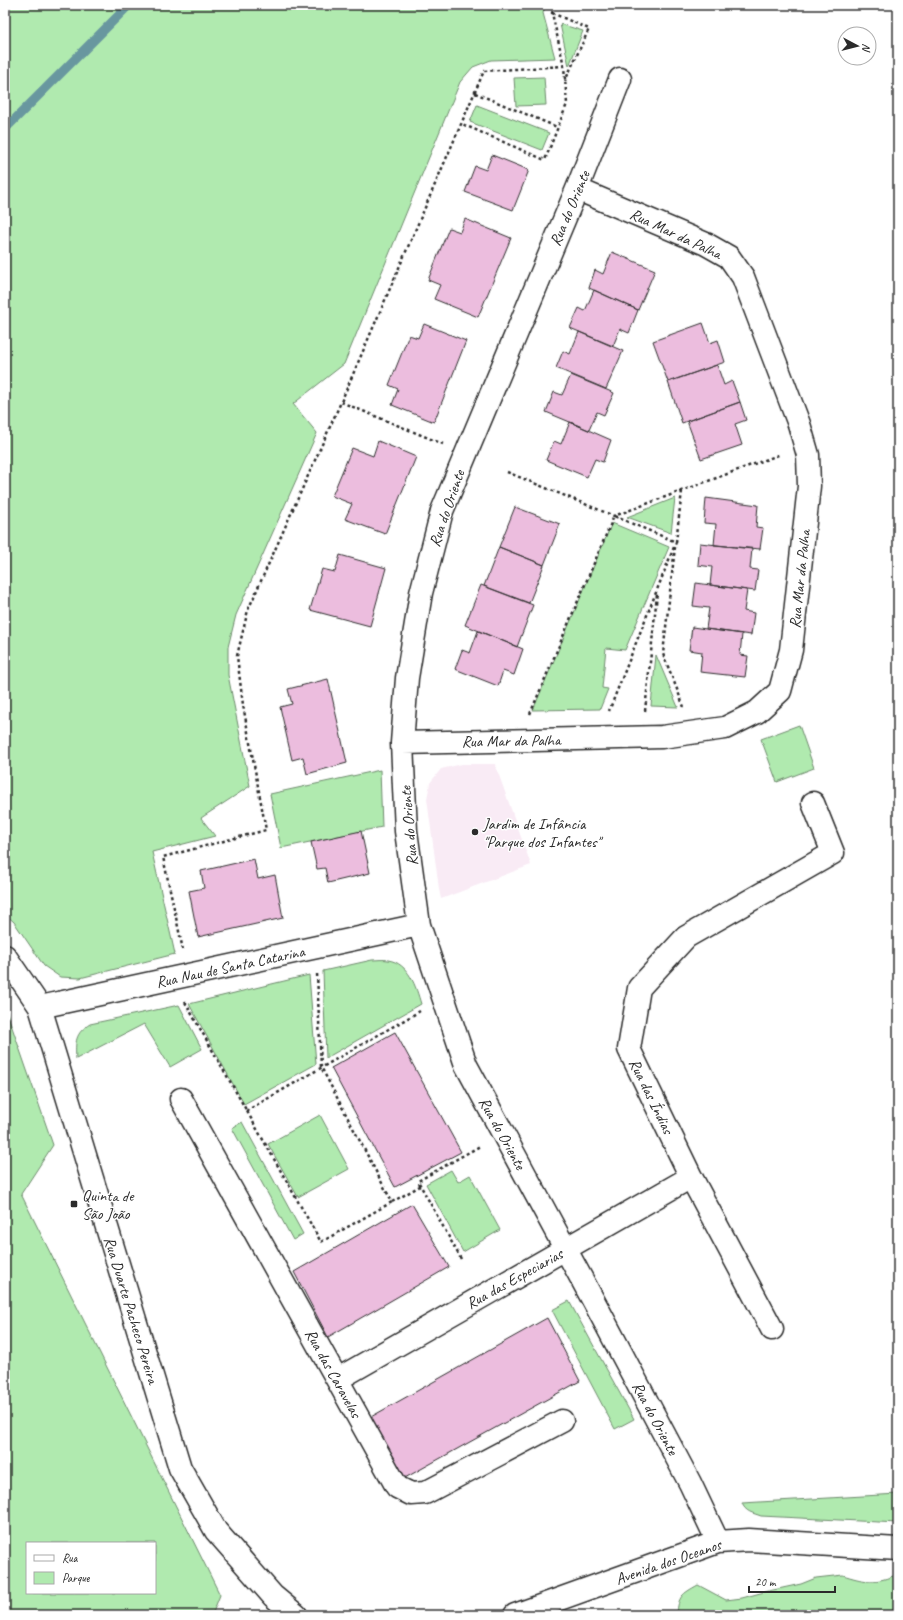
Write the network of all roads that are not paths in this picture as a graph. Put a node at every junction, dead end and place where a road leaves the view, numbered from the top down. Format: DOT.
graph roads {
  1 [pos="620,80"];
  2 [pos="577,189"];
  3 [pos="402,743"];
  4 [pos="813,803"];
  5 [pos="419,925"];
  6 [pos="5,956"];
  7 [pos="40,1007"];
  8 [pos="181,1099"];
  9 [pos="691,1178"];
  10 [pos="565,1250"];
  11 [pos="772,1329"];
  12 [pos="338,1379"];
  13 [pos="562,1421"];
  14 [pos="718,1542"];
  15 [pos="898,1549"];
  16 [pos="299,1613"];
  17 [pos="515,1615"];
  1 -- 2 [label="street, Rua do Oriente"];
  2 -- 3 [label="street, Rua do Oriente"];
  2 -- 3 [label="street, Rua Mar da Palha"];
  3 -- 5 [label="street, Rua do Oriente"];
  4 -- 9 [label="street, Rua das Índias"];
  5 -- 7 [label="street, Rua Nau de Santa Catarina"];
  5 -- 10 [label="street, Rua do Oriente"];
  6 -- 7 [label="street, Rua Duarte Pacheco Pereira"];
  7 -- 16 [label="street, Rua Duarte Pacheco Pereira"];
  8 -- 12 [label="street, Rua das Caravelas"];
  9 -- 10 [label="street, Rua das Especiarias"];
  9 -- 11 [label="street, Rua das Índias"];
  10 -- 12 [label="street, Rua das Especiarias"];
  10 -- 14 [label="street, Rua do Oriente"];
  12 -- 13 [label="street, Rua das Caravelas"];
  14 -- 15 [label="street, Avenida dos Oceanos"];
  14 -- 17 [label="street, Avenida dos Oceanos"];
}
